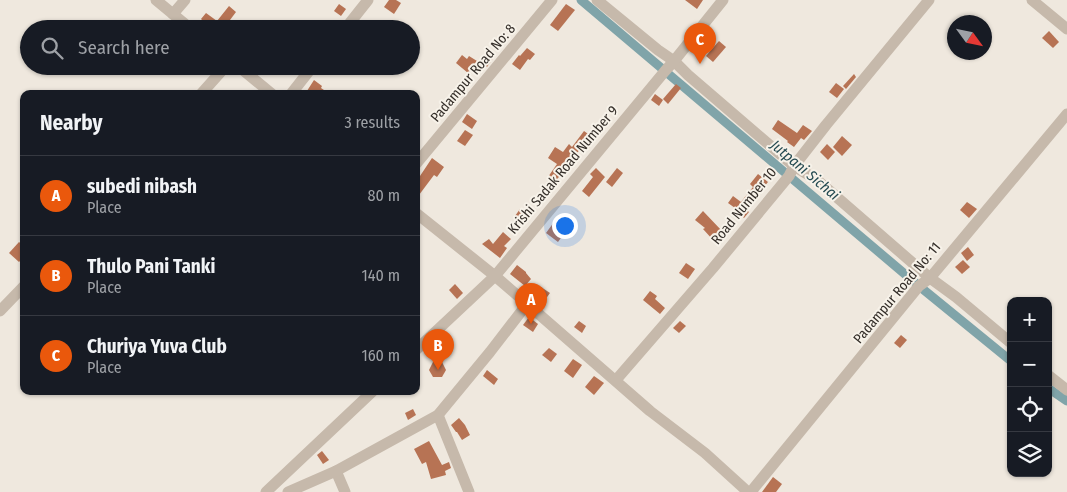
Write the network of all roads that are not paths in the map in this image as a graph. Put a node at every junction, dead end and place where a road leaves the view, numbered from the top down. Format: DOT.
graph roads {
  1 [pos="156,0"];
  2 [pos="185,0"];
  3 [pos="368,0"];
  4 [pos="552,0"];
  5 [pos="596,0"];
  6 [pos="724,0"];
  7 [pos="929,0"];
  8 [pos="1032,0"];
  9 [pos="173,14"];
  10 [pos="180,20"];
  11 [pos="352,20"];
  12 [pos="1067,29"];
  13 [pos="674,62"];
  14 [pos="218,75"];
  15 [pos="249,75"];
  16 [pos="306,75"];
  17 [pos="205,90"];
  18 [pos="267,90"];
  19 [pos="294,90"];
  20 [pos="1067,114"];
  21 [pos="420,159"];
  22 [pos="794,166"];
  23 [pos="420,216"];
  24 [pos="495,276"];
  25 [pos="930,278"];
  26 [pos="20,290"];
  27 [pos="528,304"];
  28 [pos="0,311"];
  29 [pos="1010,342"];
  30 [pos="420,346"];
  31 [pos="1052,378"];
  32 [pos="616,380"];
  33 [pos="1067,390"];
  34 [pos="368,395"];
  35 [pos="438,415"];
  36 [pos="336,471"];
  37 [pos="266,492"];
  38 [pos="288,492"];
  39 [pos="345,492"];
  40 [pos="469,492"];
  41 [pos="750,492"];
  1 -- 9 [label="street"];
  2 -- 9 [label="street"];
  3 -- 11 [label="street"];
  4 -- 21 [label="street, Padampur Road No: 8"];
  5 -- 13 [label="street"];
  6 -- 13 [label="street, Krishi Sadak Road Number 9"];
  7 -- 22 [label="street, Road Number 10"];
  8 -- 12 [label="street"];
  9 -- 10 [label="street"];
  13 -- 22 [label="street"];
  13 -- 24 [label="street, Krishi Sadak Road Number 9"];
  14 -- 17 [label="street"];
  15 -- 18 [label="street"];
  16 -- 19 [label="street"];
  20 -- 25 [label="street, Padampur Road No: 11"];
  22 -- 25 [label="street"];
  22 -- 32 [label="street, Road Number 10"];
  23 -- 24 [label="street"];
  24 -- 27 [label="street"];
  24 -- 30 [label="street, Krishi Sadak Road Number 9"];
  25 -- 29 [label="street"];
  25 -- 41 [label="street, Padampur Road No: 11"];
  26 -- 28 [label="street"];
  27 -- 32 [label="street"];
  27 -- 35 [label="street"];
  31 -- 33 [label="street"];
  32 -- 41 [label="street"];
  34 -- 37 [label="street"];
  35 -- 36 [label="street"];
  35 -- 40 [label="street"];
  36 -- 38 [label="street"];
  36 -- 39 [label="street"];
}
